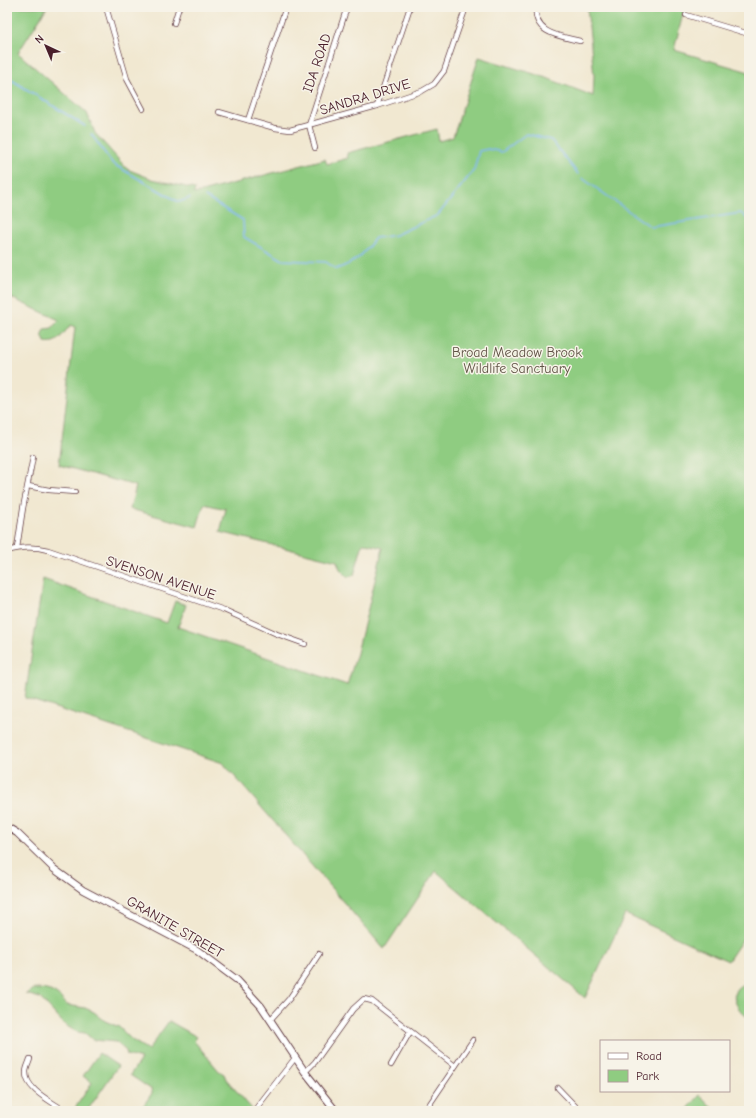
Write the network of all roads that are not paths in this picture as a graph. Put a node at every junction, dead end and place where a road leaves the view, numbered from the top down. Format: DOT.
graph roads {
  1 [pos="106,7"];
  2 [pos="179,7"];
  3 [pos="286,7"];
  4 [pos="348,7"];
  5 [pos="410,7"];
  6 [pos="466,7"];
  7 [pos="536,7"];
  8 [pos="686,15"];
  9 [pos="174,23"];
  10 [pos="749,34"];
  11 [pos="580,41"];
  12 [pos="376,106"];
  13 [pos="143,109"];
  14 [pos="219,112"];
  15 [pos="248,120"];
  16 [pos="309,126"];
  17 [pos="315,148"];
  18 [pos="33,457"];
  19 [pos="28,486"];
  20 [pos="75,492"];
  21 [pos="17,548"];
  22 [pos="7,551"];
  23 [pos="305,644"];
  24 [pos="7,827"];
  25 [pos="318,954"];
  26 [pos="270,1020"];
  27 [pos="410,1032"];
  28 [pos="474,1040"];
  29 [pos="295,1058"];
  30 [pos="30,1059"];
  31 [pos="391,1065"];
  32 [pos="455,1066"];
  33 [pos="305,1072"];
  34 [pos="558,1088"];
  35 [pos="65,1111"];
  36 [pos="254,1111"];
  37 [pos="336,1111"];
  38 [pos="425,1111"];
  39 [pos="580,1111"];
  1 -- 13 [label="street"];
  2 -- 9 [label="street"];
  3 -- 15 [label="street"];
  4 -- 16 [label="street, IDA ROAD"];
  5 -- 12 [label="street"];
  6 -- 12 [label="street, SANDRA DRIVE"];
  7 -- 11 [label="street"];
  8 -- 10 [label="street"];
  12 -- 16 [label="street, SANDRA DRIVE"];
  14 -- 15 [label="street, SANDRA DRIVE"];
  15 -- 16 [label="street, SANDRA DRIVE"];
  16 -- 17 [label="street"];
  18 -- 19 [label="street"];
  19 -- 20 [label="street"];
  19 -- 21 [label="street"];
  21 -- 22 [label="street, SVENSON AVENUE"];
  21 -- 23 [label="street, SVENSON AVENUE"];
  24 -- 26 [label="street, GRANITE STREET"];
  25 -- 26 [label="street"];
  26 -- 29 [label="street, GRANITE STREET"];
  27 -- 31 [label="street"];
  27 -- 32 [label="street"];
  27 -- 33 [label="street"];
  28 -- 32 [label="street"];
  29 -- 33 [label="street, GRANITE STREET"];
  29 -- 36 [label="street"];
  30 -- 35 [label="street"];
  32 -- 38 [label="street"];
  33 -- 37 [label="street, GRANITE STREET"];
  34 -- 39 [label="street"];
}
